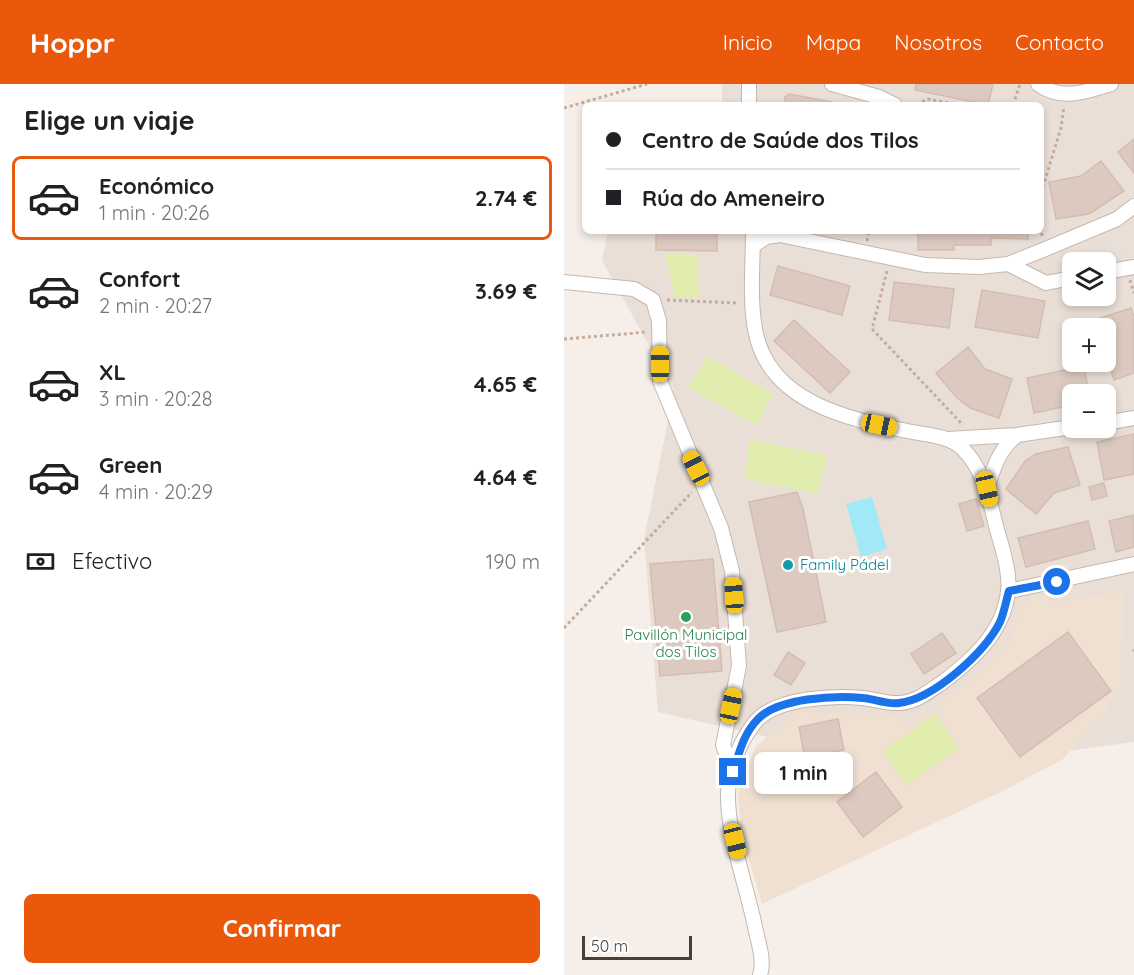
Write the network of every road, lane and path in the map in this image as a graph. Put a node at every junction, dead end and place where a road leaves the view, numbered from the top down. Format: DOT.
graph roads {
  1 [pos="647,84"];
  2 [pos="749,84"];
  3 [pos="832,84"];
  4 [pos="1020,84"];
  5 [pos="1038,84"];
  6 [pos="1111,84"];
  7 [pos="1066,94"];
  8 [pos="585,102"];
  9 [pos="749,102"];
  10 [pos="888,102"];
  11 [pos="922,102"];
  12 [pos="944,102"];
  13 [pos="1014,102"];
  14 [pos="582,103"];
  15 [pos="564,108"];
  16 [pos="1044,184"];
  17 [pos="1134,206"];
  18 [pos="753,234"];
  19 [pos="868,234"];
  20 [pos="1042,234"];
  21 [pos="866,243"];
  22 [pos="753,246"];
  23 [pos="1043,250"];
  24 [pos="1008,264"];
  25 [pos="1134,267"];
  26 [pos="1116,270"];
  27 [pos="886,272"];
  28 [pos="1062,280"];
  29 [pos="564,282"];
  30 [pos="666,300"];
  31 [pos="743,303"];
  32 [pos="659,331"];
  33 [pos="564,339"];
  34 [pos="951,413"];
  35 [pos="1134,418"];
  36 [pos="1116,421"];
  37 [pos="1062,428"];
  38 [pos="1017,435"];
  39 [pos="948,439"];
  40 [pos="702,480"];
  41 [pos="987,489"];
  42 [pos="1134,564"];
  43 [pos="1009,591"];
  44 [pos="564,628"];
  45 [pos="733,772"];
  46 [pos="760,975"];
  1 -- 8 [label="path"];
  2 -- 9 [label="street"];
  3 -- 10 [label="street"];
  4 -- 13 [label="path"];
  5 -- 7 [label="street"];
  6 -- 7 [label="street"];
  7 -- 16 [label="path"];
  11 -- 12 [label="path"];
  14 -- 15 [label="path"];
  17 -- 23 [label="street"];
  18 -- 22 [label="street"];
  19 -- 21 [label="path"];
  20 -- 23 [label="path"];
  22 -- 24 [label="street"];
  22 -- 39 [label="street"];
  23 -- 24 [label="street"];
  24 -- 28 [label="street"];
  25 -- 26 [label="street"];
  27 -- 34 [label="path"];
  29 -- 32 [label="street"];
  30 -- 31 [label="path"];
  32 -- 33 [label="path"];
  32 -- 40 [label="street"];
  35 -- 36 [label="street"];
  37 -- 38 [label="street"];
  38 -- 39 [label="street"];
  38 -- 41 [label="street"];
  39 -- 41 [label="street"];
  40 -- 44 [label="path"];
  40 -- 45 [label="street"];
  41 -- 43 [label="street"];
  42 -- 43 [label="street"];
  43 -- 45 [label="street"];
  45 -- 46 [label="street"];
}
